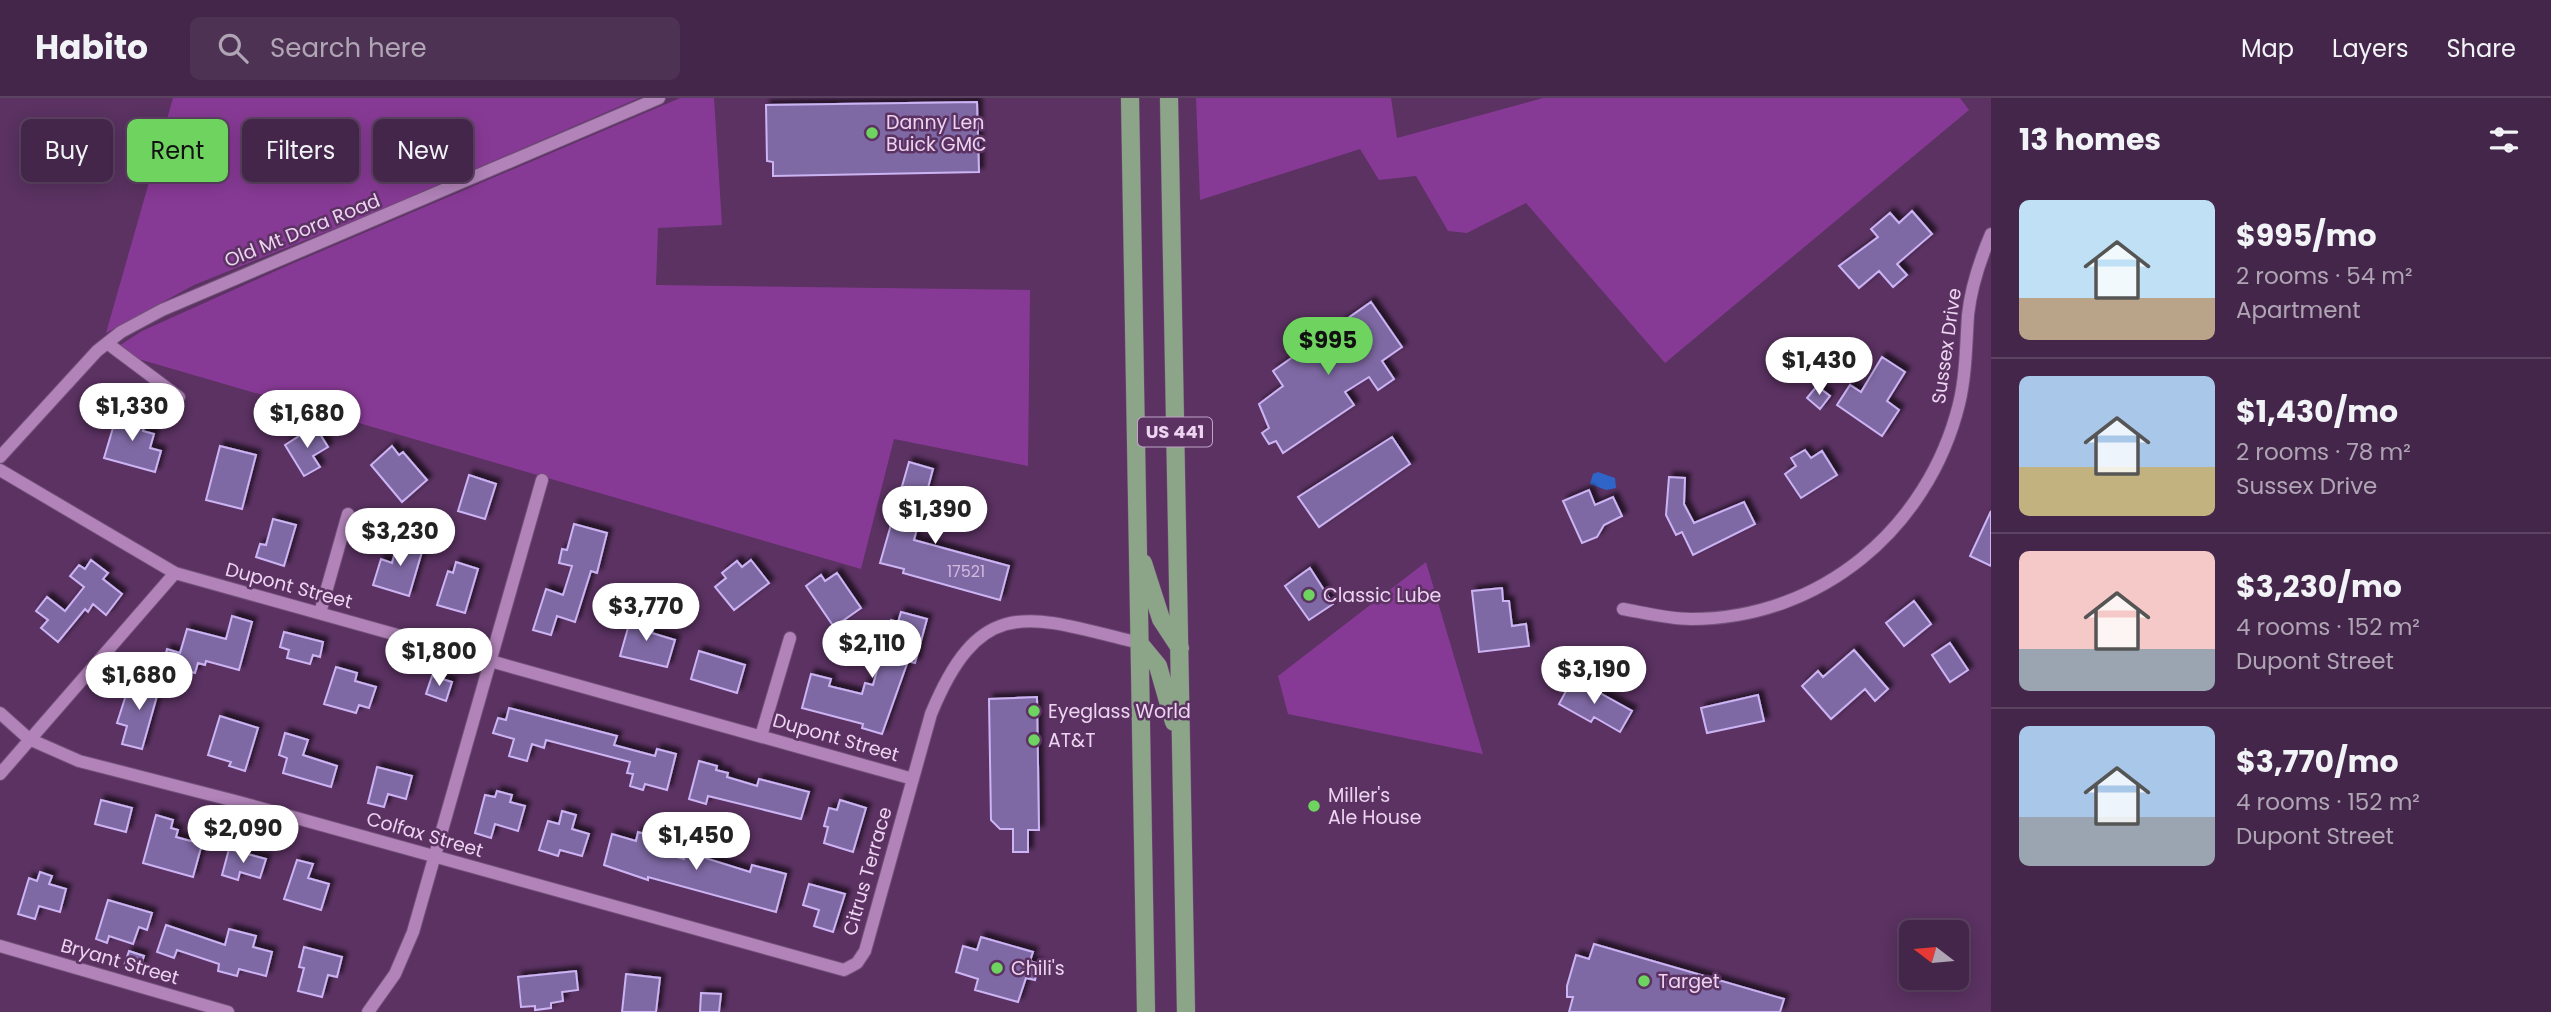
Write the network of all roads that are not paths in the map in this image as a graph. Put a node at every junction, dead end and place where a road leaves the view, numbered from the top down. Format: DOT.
graph roads {
  1 [pos="659,98"];
  2 [pos="1130,98"];
  3 [pos="1169,98"];
  4 [pos="1991,234"];
  5 [pos="107,343"];
  6 [pos="179,397"];
  7 [pos="0,457"];
  8 [pos="0,470"];
  9 [pos="542,480"];
  10 [pos="348,514"];
  11 [pos="1137,543"];
  12 [pos="175,573"];
  13 [pos="1623,609"];
  14 [pos="320,613"];
  15 [pos="790,638"];
  16 [pos="1139,643"];
  17 [pos="1180,648"];
  18 [pos="490,660"];
  19 [pos="0,713"];
  20 [pos="761,736"];
  21 [pos="29,739"];
  22 [pos="1181,746"];
  23 [pos="0,774"];
  24 [pos="913,779"];
  25 [pos="435,856"];
  26 [pos="0,946"];
  27 [pos="849,968"];
  28 [pos="228,1012"];
  29 [pos="368,1012"];
  30 [pos="1146,1012"];
  31 [pos="1186,1012"];
  1 -- 5 [label="street, Old Mt Dora Road"];
  2 -- 11 [label="main road, US 441"];
  3 -- 17 [label="main road, US 441"];
  4 -- 13 [label="street, Sussex Drive"];
  5 -- 6 [label="street"];
  5 -- 7 [label="street, Old Mt Dora Road"];
  8 -- 12 [label="street, Dupont Street"];
  9 -- 18 [label="street"];
  10 -- 14 [label="street"];
  11 -- 16 [label="main road, US 441"];
  11 -- 17 [label="main road"];
  12 -- 14 [label="street, Dupont Street"];
  12 -- 21 [label="street"];
  14 -- 18 [label="street, Dupont Street"];
  15 -- 20 [label="street"];
  16 -- 22 [label="main road"];
  16 -- 24 [label="street, Citrus Terrace"];
  16 -- 30 [label="main road, US 441"];
  17 -- 22 [label="main road, US 441"];
  18 -- 20 [label="street, Dupont Street"];
  18 -- 25 [label="street"];
  19 -- 21 [label="street, Colfax Street"];
  20 -- 24 [label="street, Dupont Street"];
  21 -- 23 [label="street"];
  21 -- 25 [label="street, Colfax Street"];
  22 -- 31 [label="main road, US 441"];
  24 -- 27 [label="street, Citrus Terrace"];
  25 -- 27 [label="street, Colfax Street"];
  25 -- 29 [label="street"];
  26 -- 28 [label="street, Bryant Street"];
}
